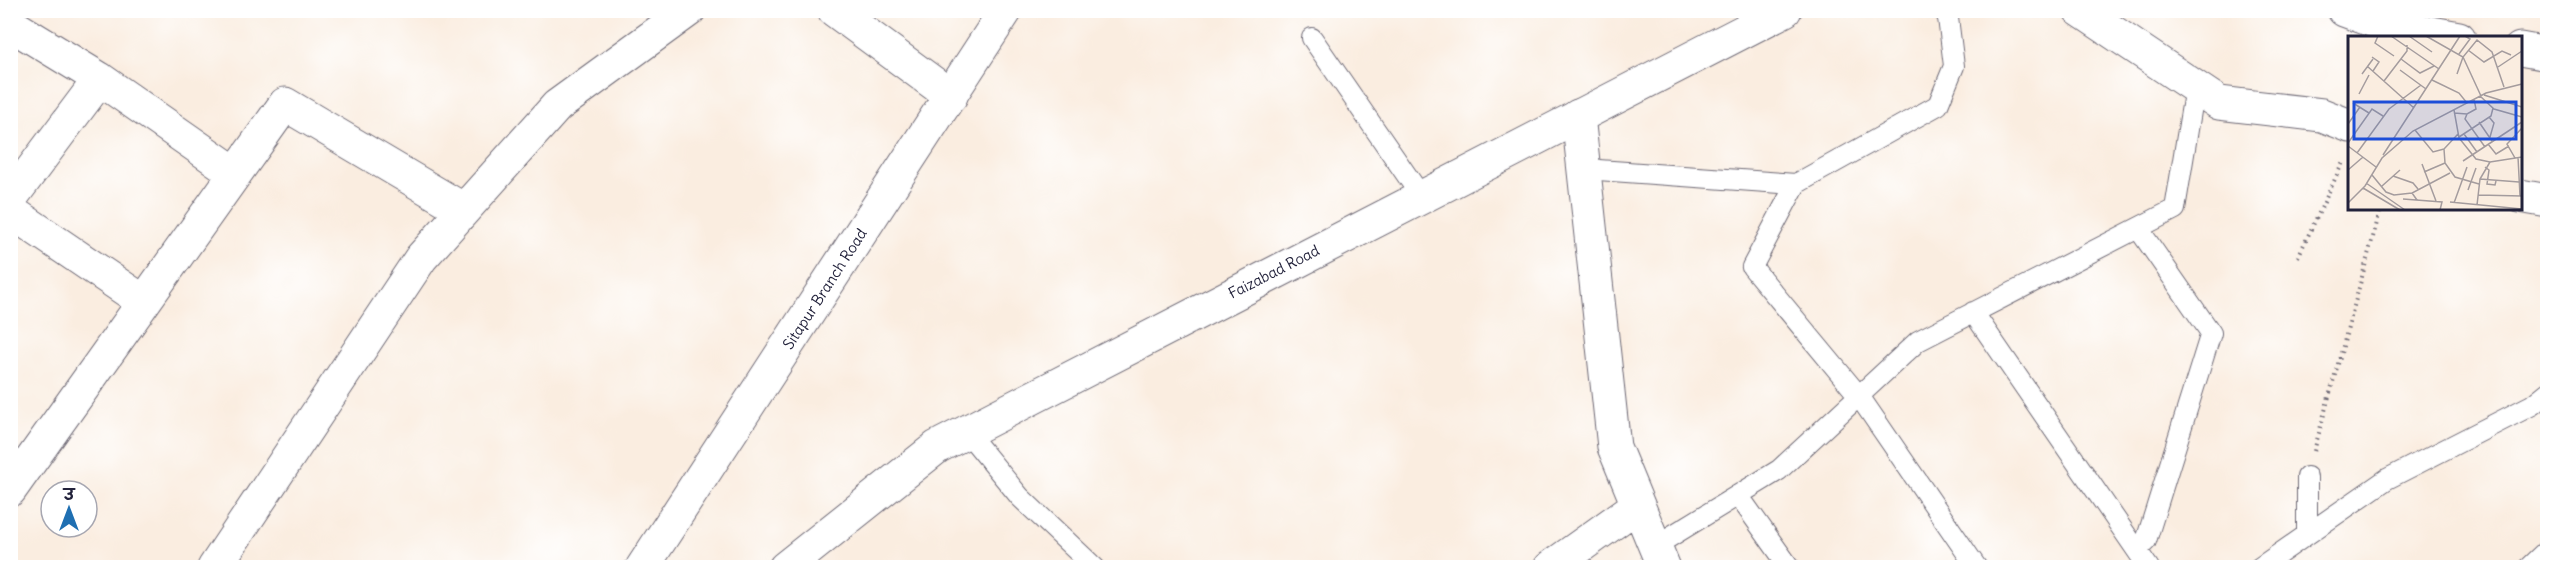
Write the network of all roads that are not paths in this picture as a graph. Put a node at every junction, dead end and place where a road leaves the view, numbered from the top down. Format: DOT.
graph roads {
  1 [pos="689,10"];
  2 [pos="834,10"];
  3 [pos="1006,10"];
  4 [pos="1785,10"];
  5 [pos="1944,10"];
  6 [pos="2080,10"];
  7 [pos="2344,10"];
  8 [pos="10,24"];
  9 [pos="2448,36"];
  10 [pos="1312,38"];
  11 [pos="2522,49"];
  12 [pos="2547,54"];
  13 [pos="100,79"];
  14 [pos="2195,87"];
  15 [pos="951,96"];
  16 [pos="1578,116"];
  17 [pos="2348,126"];
  18 [pos="1584,169"];
  19 [pos="235,173"];
  20 [pos="1796,184"];
  21 [pos="1421,196"];
  22 [pos="2522,196"];
  23 [pos="11,201"];
  24 [pos="2547,201"];
  25 [pos="464,210"];
  26 [pos="2138,228"];
  27 [pos="144,302"];
  28 [pos="1974,312"];
  29 [pos="2547,392"];
  30 [pos="1859,396"];
  31 [pos="966,431"];
  32 [pos="2307,477"];
  33 [pos="10,490"];
  34 [pos="1738,495"];
  35 [pos="1638,505"];
  36 [pos="2307,534"];
  37 [pos="2547,549"];
  38 [pos="2137,550"];
  39 [pos="1659,557"];
  40 [pos="214,567"];
  41 [pos="642,567"];
  42 [pos="785,567"];
  43 [pos="1095,567"];
  44 [pos="1550,567"];
  45 [pos="1790,567"];
  46 [pos="1977,567"];
  47 [pos="2149,567"];
  48 [pos="2259,567"];
  49 [pos="2528,567"];
  1 -- 25 [label="street"];
  2 -- 15 [label="street"];
  3 -- 15 [label="street, Sitapur Branch Road"];
  4 -- 16 [label="street, Faizabad Road"];
  5 -- 20 [label="lane"];
  6 -- 14 [label="street"];
  7 -- 9 [label="street"];
  8 -- 13 [label="street"];
  10 -- 21 [label="lane"];
  11 -- 12 [label="street"];
  13 -- 19 [label="street"];
  13 -- 23 [label="street"];
  14 -- 17 [label="street"];
  14 -- 26 [label="lane"];
  15 -- 41 [label="street, Sitapur Branch Road"];
  16 -- 18 [label="street"];
  16 -- 21 [label="street, Faizabad Road"];
  18 -- 20 [label="lane"];
  18 -- 35 [label="street"];
  19 -- 25 [label="street"];
  19 -- 27 [label="street"];
  20 -- 30 [label="lane"];
  21 -- 31 [label="street, Faizabad Road"];
  22 -- 24 [label="street"];
  23 -- 27 [label="street"];
  25 -- 40 [label="street"];
  26 -- 28 [label="lane"];
  26 -- 38 [label="lane"];
  27 -- 33 [label="street"];
  28 -- 30 [label="lane"];
  28 -- 38 [label="lane"];
  29 -- 36 [label="lane"];
  30 -- 34 [label="lane"];
  30 -- 46 [label="lane"];
  31 -- 42 [label="street, Faizabad Road"];
  31 -- 43 [label="lane"];
  32 -- 36 [label="lane"];
  34 -- 39 [label="lane"];
  34 -- 45 [label="lane"];
  35 -- 39 [label="street"];
  35 -- 44 [label="street"];
  36 -- 48 [label="lane"];
  37 -- 49 [label="lane"];
  38 -- 47 [label="lane"];
}
